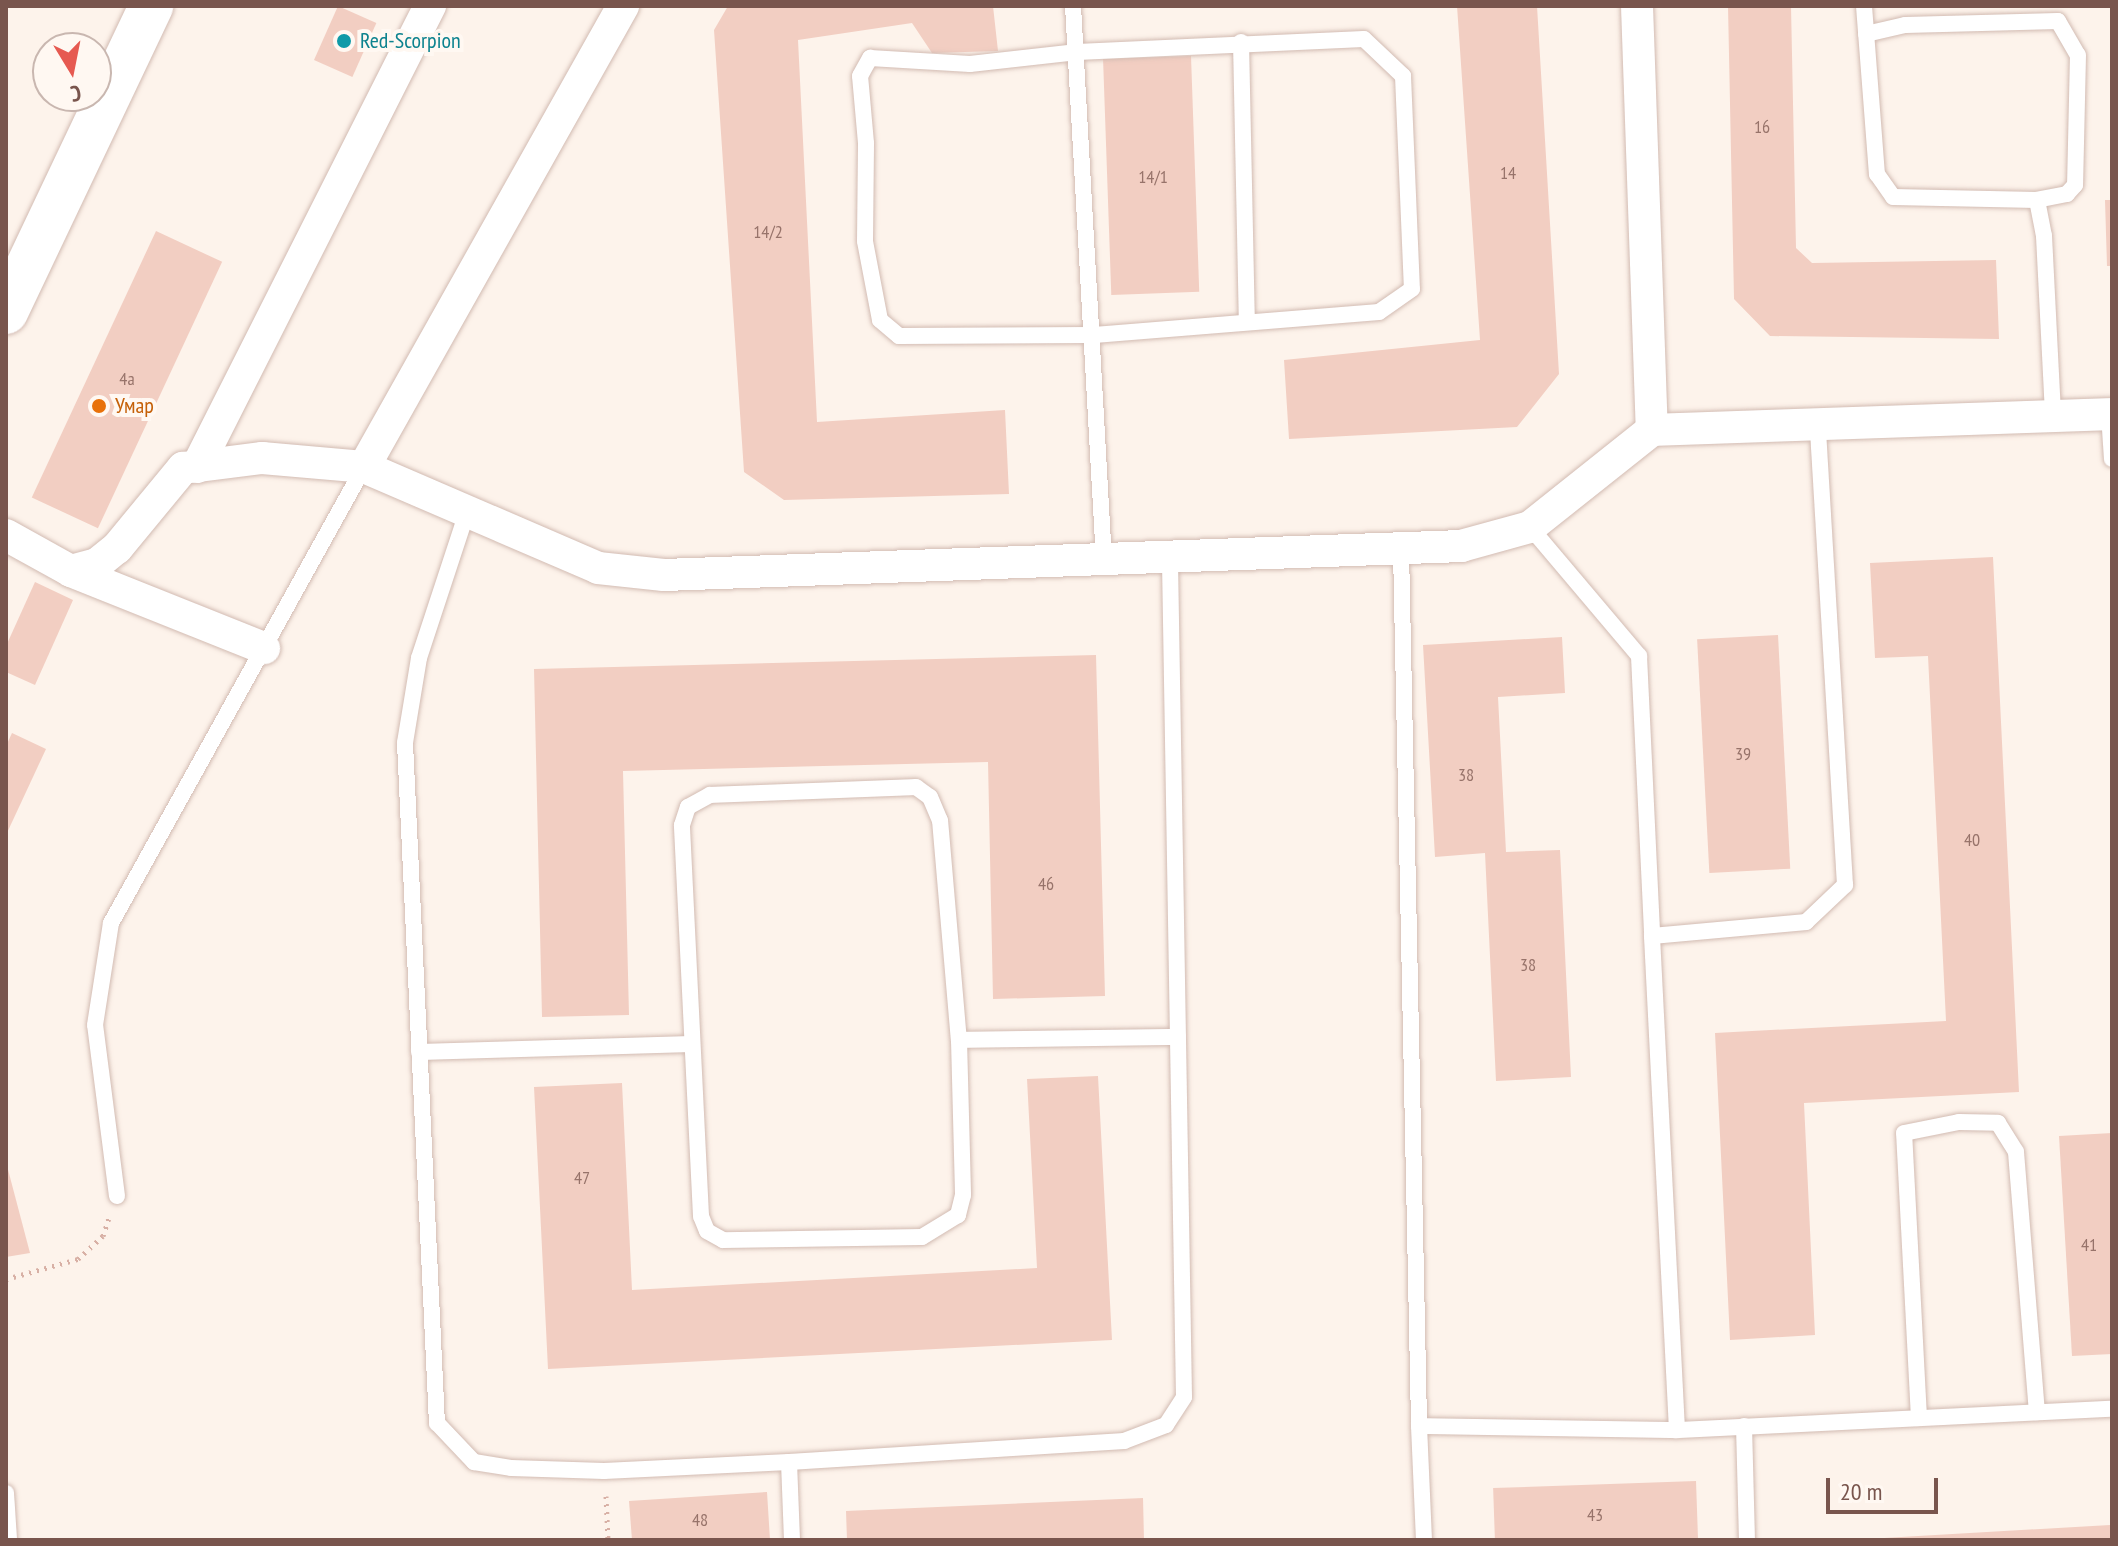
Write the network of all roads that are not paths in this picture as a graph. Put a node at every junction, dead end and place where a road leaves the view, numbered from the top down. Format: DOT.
graph roads {
  1 [pos="151,6"];
  2 [pos="430,6"];
  3 [pos="623,6"];
  4 [pos="1073,6"];
  5 [pos="1637,6"];
  6 [pos="1864,6"];
  7 [pos="1866,34"];
  8 [pos="1241,42"];
  9 [pos="1077,52"];
  10 [pos="2037,200"];
  11 [pos="6,312"];
  12 [pos="1247,320"];
  13 [pos="1091,335"];
  14 [pos="2110,414"];
  15 [pos="2053,416"];
  16 [pos="1818,424"];
  17 [pos="1652,430"];
  18 [pos="2112,459"];
  19 [pos="197,467"];
  20 [pos="364,467"];
  21 [pos="467,512"];
  22 [pos="1530,527"];
  23 [pos="6,535"];
  24 [pos="1401,549"];
  25 [pos="1170,558"];
  26 [pos="1104,560"];
  27 [pos="71,571"];
  28 [pos="264,648"];
  29 [pos="1652,936"];
  30 [pos="1178,1037"];
  31 [pos="959,1040"];
  32 [pos="692,1044"];
  33 [pos="419,1052"];
  34 [pos="117,1196"];
  35 [pos="2112,1409"];
  36 [pos="2037,1412"];
  37 [pos="1919,1418"];
  38 [pos="1419,1426"];
  39 [pos="1744,1426"];
  40 [pos="1677,1430"];
  41 [pos="789,1462"];
  42 [pos="6,1493"];
  43 [pos="9,1540"];
  44 [pos="792,1540"];
  45 [pos="1424,1540"];
  46 [pos="1747,1540"];
  1 -- 11 [label="main road"];
  2 -- 19 [label="street"];
  3 -- 20 [label="street"];
  4 -- 9 [label="lane"];
  5 -- 17 [label="street"];
  6 -- 7 [label="lane"];
  7 -- 10 [label="lane"];
  7 -- 10 [label="lane"];
  8 -- 9 [label="lane"];
  8 -- 12 [label="lane"];
  8 -- 12 [label="lane"];
  9 -- 13 [label="lane"];
  9 -- 13 [label="lane"];
  10 -- 15 [label="lane"];
  12 -- 13 [label="lane"];
  13 -- 26 [label="lane"];
  14 -- 15 [label="street"];
  14 -- 18 [label="lane"];
  15 -- 16 [label="street"];
  16 -- 17 [label="street"];
  16 -- 29 [label="lane"];
  17 -- 22 [label="street"];
  19 -- 20 [label="street"];
  19 -- 27 [label="street"];
  20 -- 21 [label="street"];
  20 -- 28 [label="lane"];
  21 -- 26 [label="street"];
  21 -- 33 [label="lane"];
  22 -- 24 [label="street"];
  22 -- 29 [label="lane"];
  23 -- 27 [label="street"];
  24 -- 25 [label="street"];
  24 -- 38 [label="lane"];
  25 -- 26 [label="street"];
  25 -- 30 [label="lane"];
  27 -- 28 [label="street"];
  28 -- 34 [label="lane"];
  29 -- 40 [label="lane"];
  30 -- 31 [label="lane"];
  30 -- 41 [label="lane"];
  31 -- 32 [label="lane"];
  31 -- 32 [label="lane"];
  32 -- 33 [label="lane"];
  33 -- 41 [label="lane"];
  35 -- 36 [label="lane"];
  36 -- 37 [label="lane"];
  36 -- 37 [label="lane"];
  37 -- 39 [label="lane"];
  38 -- 40 [label="lane"];
  38 -- 45 [label="lane"];
  39 -- 40 [label="lane"];
  39 -- 46 [label="lane"];
  41 -- 44 [label="lane"];
  42 -- 43 [label="lane"];
}
